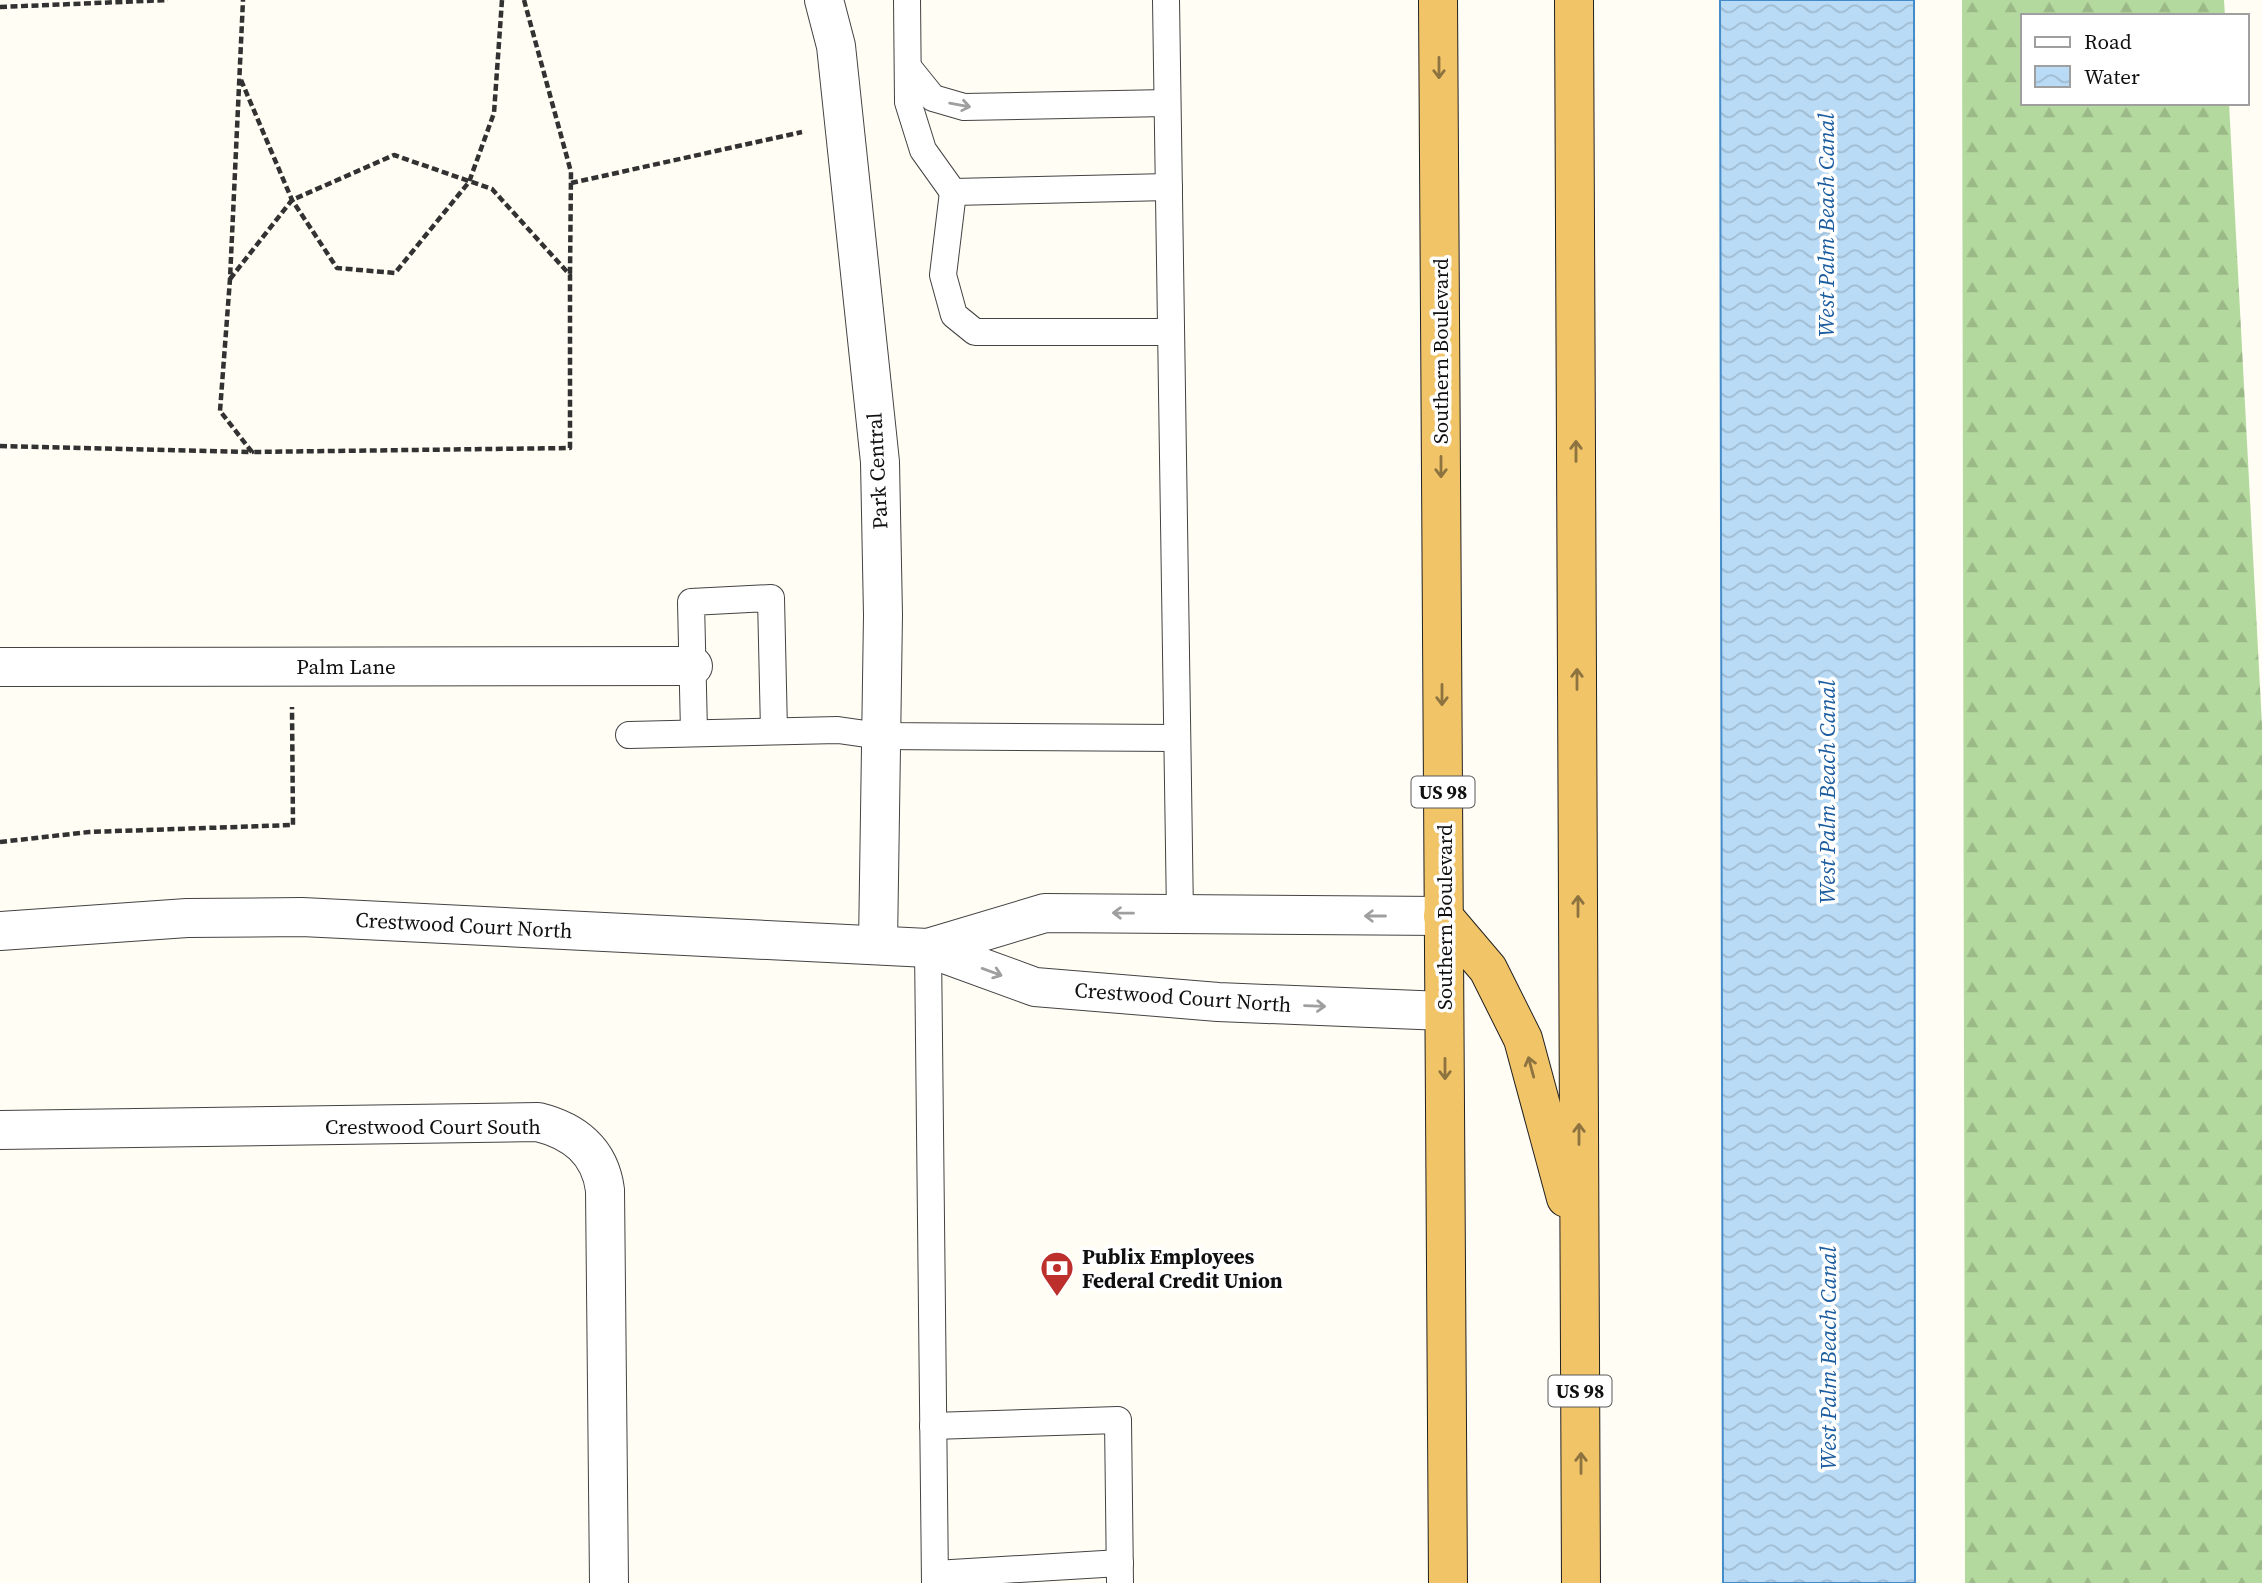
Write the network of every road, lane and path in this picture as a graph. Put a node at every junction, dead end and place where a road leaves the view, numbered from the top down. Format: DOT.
graph roads {
  1 [pos="167,0"];
  2 [pos="243,0"];
  3 [pos="502,0"];
  4 [pos="524,0"];
  5 [pos="824,0"];
  6 [pos="908,0"];
  7 [pos="1166,0"];
  8 [pos="1438,0"];
  9 [pos="1574,0"];
  10 [pos="0,7"];
  11 [pos="908,67"];
  12 [pos="239,76"];
  13 [pos="1167,103"];
  14 [pos="806,132"];
  15 [pos="469,182"];
  16 [pos="571,183"];
  17 [pos="1169,187"];
  18 [pos="953,192"];
  19 [pos="292,200"];
  20 [pos="570,275"];
  21 [pos="230,279"];
  22 [pos="1171,332"];
  23 [pos="0,446"];
  24 [pos="252,452"];
  25 [pos="693,666"];
  26 [pos="0,667"];
  27 [pos="292,702"];
  28 [pos="774,731"];
  29 [pos="694,732"];
  30 [pos="629,735"];
  31 [pos="880,736"];
  32 [pos="1176,738"];
  33 [pos="0,842"];
  34 [pos="1180,914"];
  35 [pos="1443,916"];
  36 [pos="0,931"];
  37 [pos="877,945"];
  38 [pos="928,948"];
  39 [pos="1444,1012"];
  40 [pos="0,1130"];
  41 [pos="1580,1251"];
  42 [pos="933,1426"];
  43 [pos="1120,1573"];
  44 [pos="935,1579"];
  45 [pos="609,1583"];
  46 [pos="1448,1583"];
  47 [pos="1581,1583"];
  1 -- 10 [label="path"];
  2 -- 12 [label="path"];
  3 -- 15 [label="path"];
  4 -- 16 [label="path"];
  5 -- 31 [label="street, Park Central"];
  6 -- 11 [label="lane"];
  7 -- 13 [label="lane"];
  8 -- 35 [label="highway, Southern Boulevard / US 98, one-way"];
  41 -- 9 [label="highway, US 98, one-way"];
  11 -- 13 [label="lane, one-way"];
  11 -- 18 [label="lane"];
  12 -- 19 [label="path"];
  12 -- 21 [label="path"];
  13 -- 17 [label="lane"];
  14 -- 16 [label="path"];
  15 -- 19 [label="path"];
  15 -- 19 [label="path"];
  15 -- 20 [label="path"];
  16 -- 20 [label="path"];
  17 -- 18 [label="lane"];
  17 -- 22 [label="lane"];
  18 -- 22 [label="lane"];
  19 -- 21 [label="path"];
  20 -- 24 [label="path"];
  21 -- 24 [label="path"];
  22 -- 32 [label="lane"];
  23 -- 24 [label="path"];
  25 -- 26 [label="street, Palm Lane"];
  25 -- 28 [label="lane"];
  25 -- 29 [label="lane"];
  27 -- 33 [label="path"];
  28 -- 29 [label="lane"];
  28 -- 31 [label="lane"];
  29 -- 30 [label="lane"];
  31 -- 32 [label="lane"];
  31 -- 37 [label="street, Park Central"];
  32 -- 34 [label="lane"];
  35 -- 34 [label="street, Crestwood Court North, one-way"];
  34 -- 38 [label="street, Crestwood Court North, one-way"];
  35 -- 39 [label="highway, Southern Boulevard / US 98"];
  41 -- 35 [label="highway, one-way"];
  36 -- 37 [label="street, Crestwood Court North"];
  37 -- 38 [label="street, Crestwood Court North"];
  38 -- 39 [label="street, Crestwood Court North, one-way"];
  38 -- 42 [label="lane"];
  39 -- 46 [label="highway, Southern Boulevard / US 98, one-way"];
  40 -- 45 [label="street, Crestwood Court South"];
  47 -- 41 [label="highway, US 98, one-way"];
  42 -- 43 [label="lane"];
  42 -- 44 [label="lane"];
  43 -- 44 [label="lane"];
}
